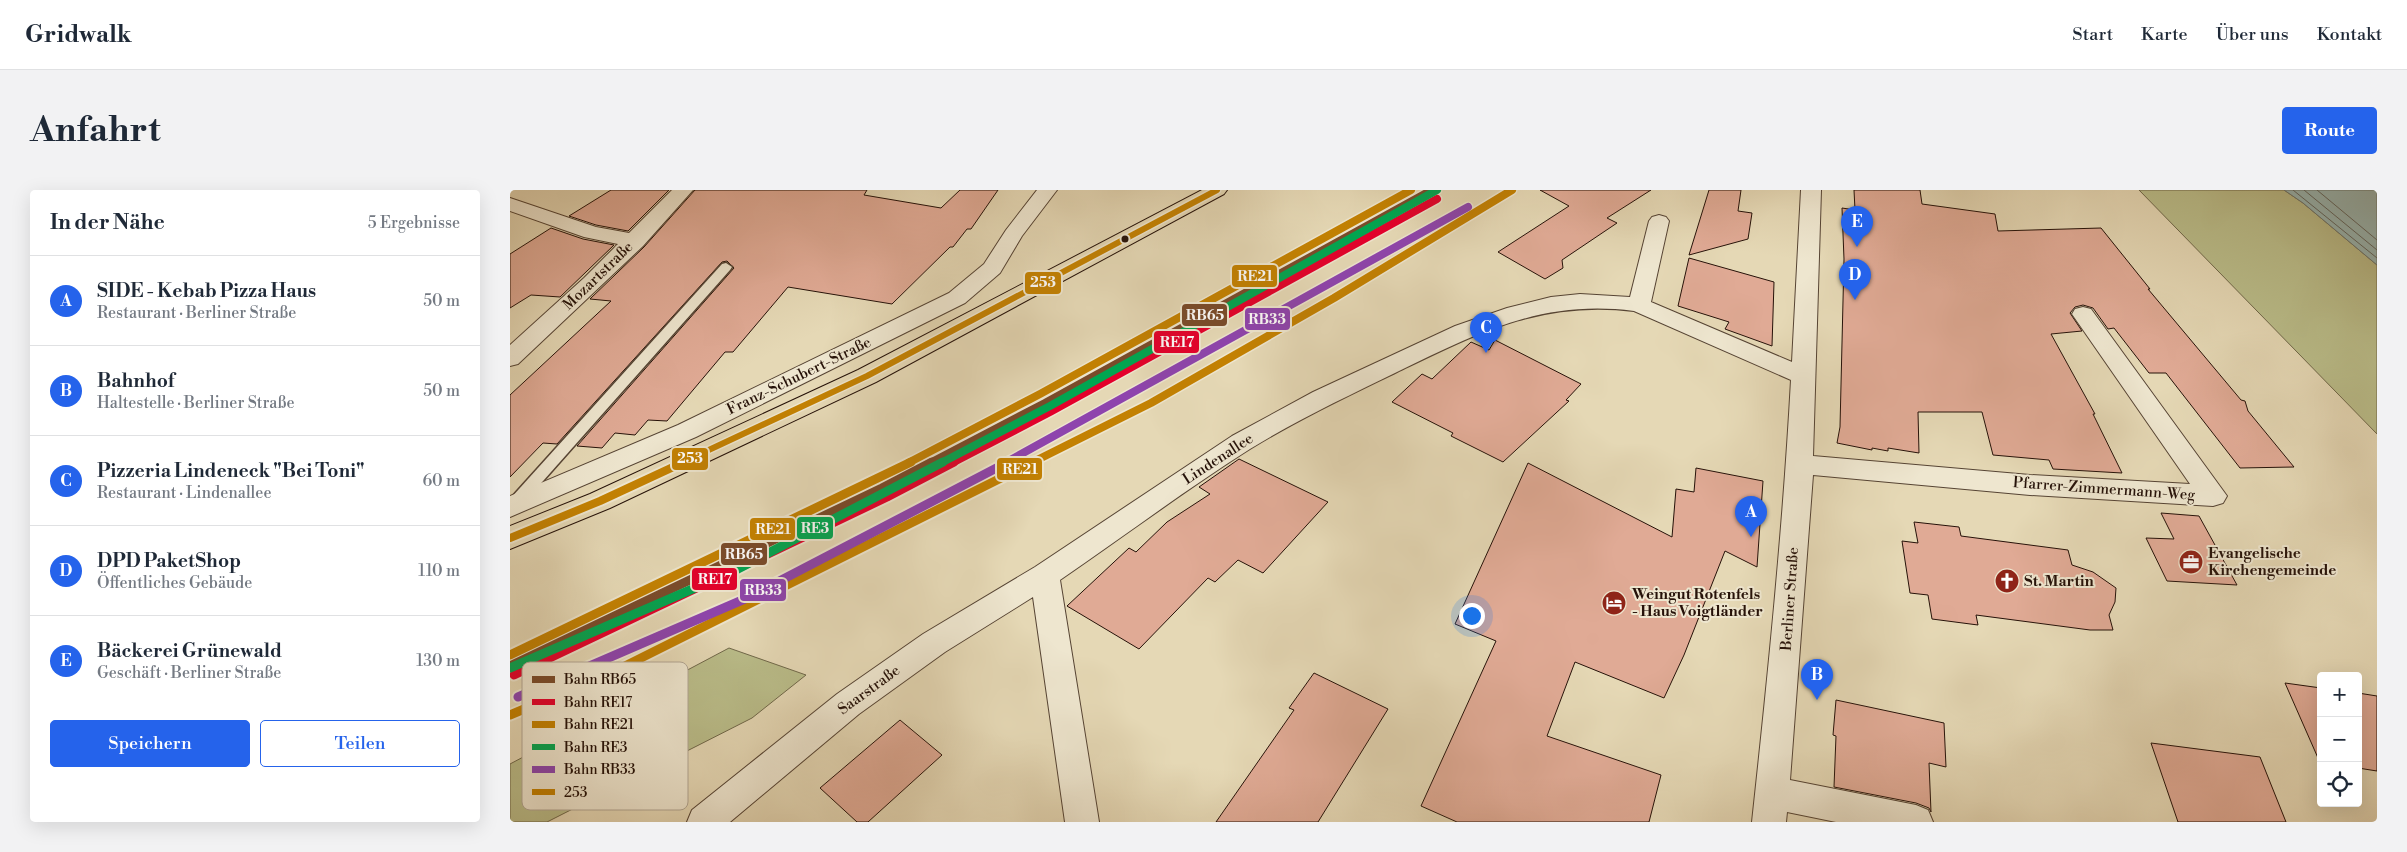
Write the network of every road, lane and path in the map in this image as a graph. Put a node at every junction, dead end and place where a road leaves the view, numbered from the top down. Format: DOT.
graph roads {
  1 [pos="683,190"];
  2 [pos="1047,190"];
  3 [pos="1217,190"];
  4 [pos="1810,190"];
  5 [pos="510,204"];
  6 [pos="1659,221"];
  7 [pos="635,241"];
  8 [pos="726,267"];
  9 [pos="1639,306"];
  10 [pos="2083,314"];
  11 [pos="510,358"];
  12 [pos="1803,376"];
  13 [pos="1800,464"];
  14 [pos="511,507"];
  15 [pos="510,538"];
  16 [pos="1045,575"];
  17 [pos="1771,807"];
  18 [pos="704,822"];
  19 [pos="1082,822"];
  20 [pos="1916,822"];
  1 -- 7 [label="street, Mozartstraße"];
  2 -- 14 [label="street, Franz-Schubert-Straße"];
  3 -- 15 [label="main road"];
  4 -- 12 [label="street, Berliner Straße"];
  5 -- 7 [label="street"];
  6 -- 9 [label="street"];
  7 -- 11 [label="street, Mozartstraße"];
  8 -- 14 [label="lane"];
  9 -- 12 [label="street"];
  9 -- 16 [label="street, Lindenallee"];
  10 -- 13 [label="street, Pfarrer-Zimmermann-Weg"];
  12 -- 13 [label="street, Berliner Straße"];
  13 -- 17 [label="street, Berliner Straße"];
  16 -- 18 [label="street, Saarstraße"];
  16 -- 19 [label="street"];
  17 -- 20 [label="street"];
}
